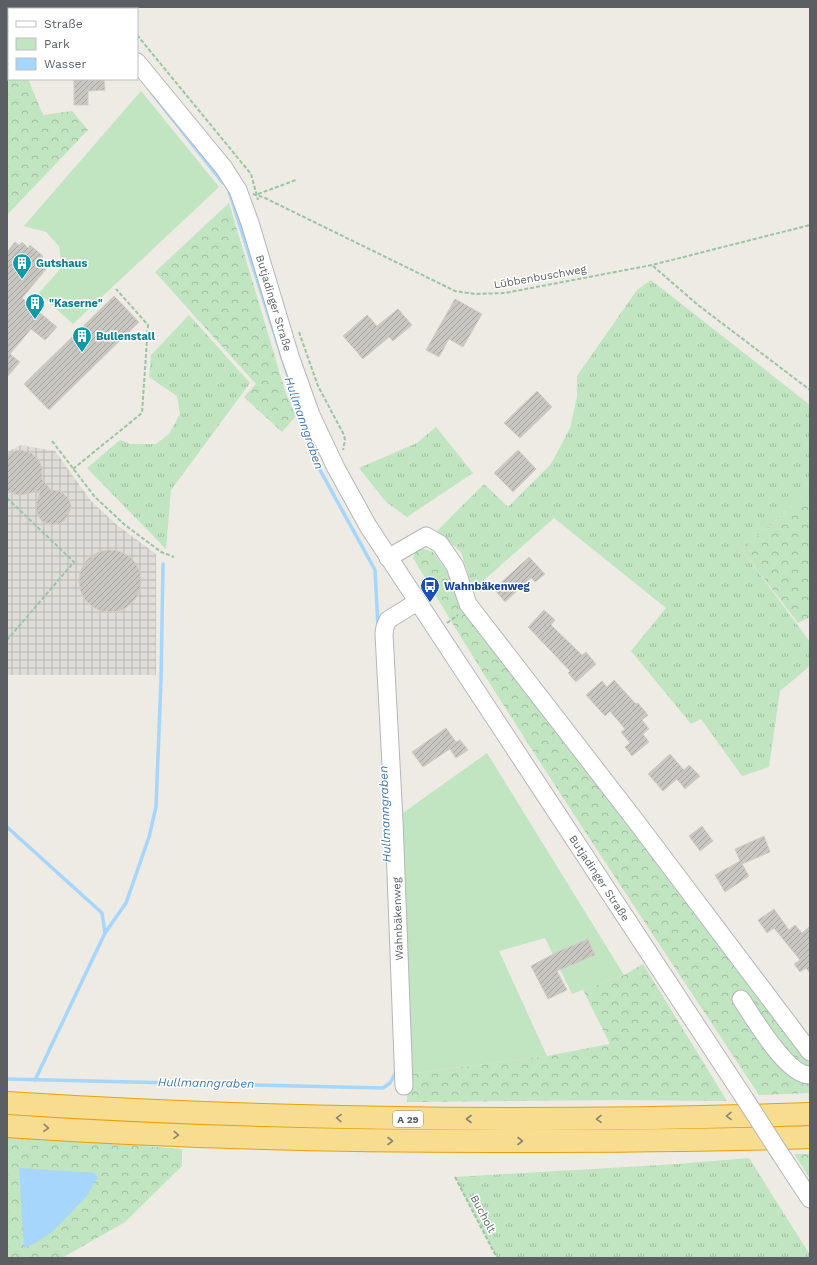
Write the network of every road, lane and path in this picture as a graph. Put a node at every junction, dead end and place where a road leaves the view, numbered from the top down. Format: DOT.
graph roads {
  1 [pos="138,63"];
  2 [pos="296,180"];
  3 [pos="249,196"];
  4 [pos="810,225"];
  5 [pos="652,265"];
  6 [pos="116,289"];
  7 [pos="810,390"];
  8 [pos="52,442"];
  9 [pos="73,469"];
  10 [pos="7,498"];
  11 [pos="174,557"];
  12 [pos="388,558"];
  13 [pos="417,602"];
  14 [pos="461,613"];
  15 [pos="443,626"];
  16 [pos="7,640"];
  17 [pos="741,998"];
  18 [pos="810,1052"];
  19 [pos="810,1075"];
  20 [pos="404,1086"];
  21 [pos="7,1103"];
  22 [pos="810,1114"];
  23 [pos="7,1126"];
  24 [pos="810,1136"];
  25 [pos="455,1177"];
  26 [pos="810,1199"];
  27 [pos="497,1258"];
  1 -- 3 [label="street, Butjadinger Straße"];
  2 -- 3 [label="path"];
  3 -- 5 [label="path, Lübbenbuschweg"];
  3 -- 12 [label="street, Butjadinger Straße"];
  4 -- 5 [label="path, Lübbenbuschweg"];
  5 -- 7 [label="path"];
  6 -- 9 [label="path"];
  8 -- 9 [label="path"];
  9 -- 11 [label="path"];
  10 -- 16 [label="path"];
  12 -- 13 [label="street, Butjadinger Straße"];
  12 -- 18 [label="street"];
  13 -- 20 [label="street, Wahnbäkenweg"];
  13 -- 26 [label="street, Butjadinger Straße, bridge"];
  14 -- 15 [label="path"];
  17 -- 19 [label="street"];
  22 -- 21 [label="highway, A 29, one-way"];
  23 -- 24 [label="highway, A 29, one-way"];
  25 -- 27 [label="path, Bucholt"];
}
